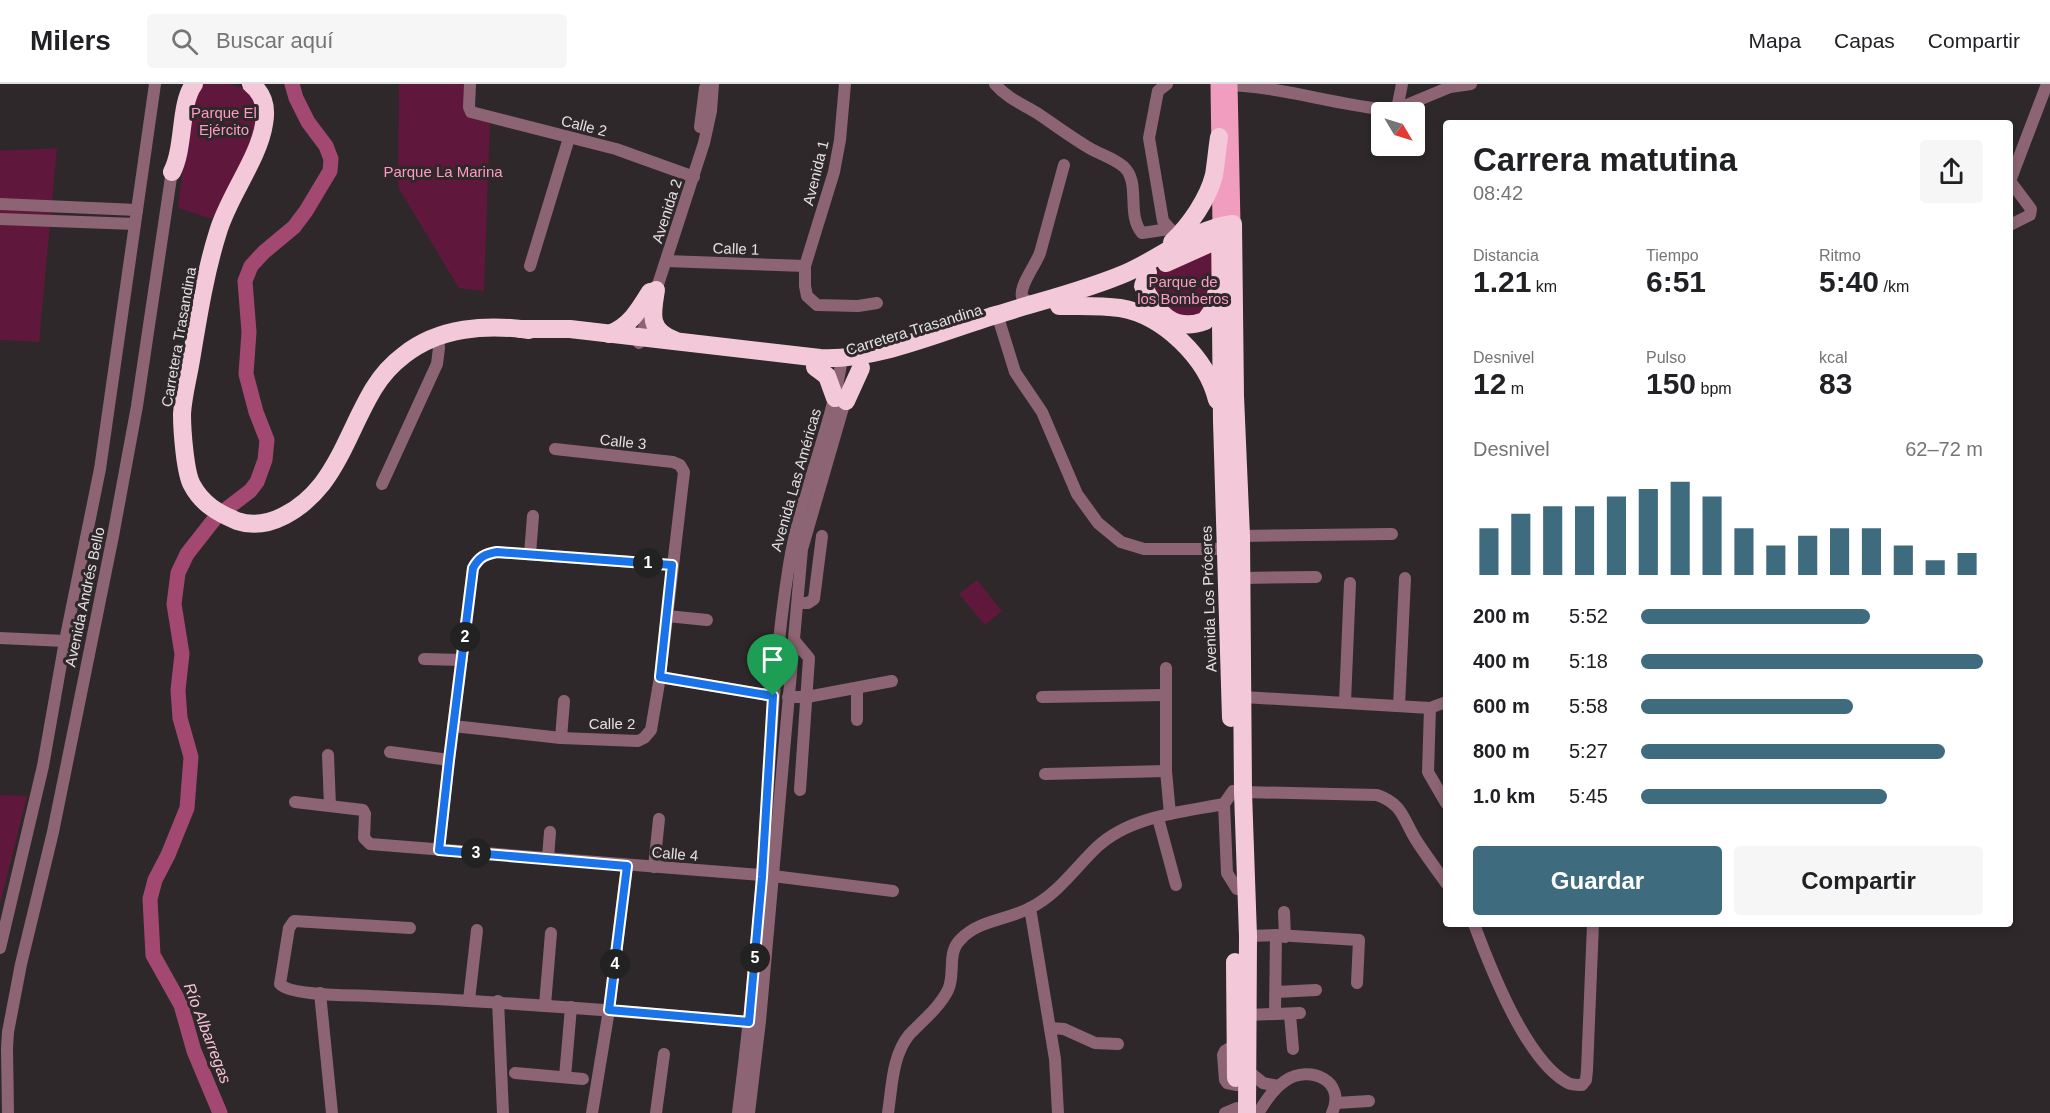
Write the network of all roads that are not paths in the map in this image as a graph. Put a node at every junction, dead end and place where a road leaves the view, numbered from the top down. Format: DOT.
graph roads {
  1 [pos="155,84"];
  2 [pos="184,84"];
  3 [pos="194,84"];
  4 [pos="243,84"];
  5 [pos="470,84"];
  6 [pos="705,84"];
  7 [pos="713,84"];
  8 [pos="845,84"];
  9 [pos="995,84"];
  10 [pos="1167,84"];
  11 [pos="1402,84"];
  12 [pos="1471,84"];
  13 [pos="2048,84"];
  14 [pos="1224,85"];
  15 [pos="256,88"];
  16 [pos="1398,102"];
  17 [pos="1414,102"];
  18 [pos="1371,107"];
  19 [pos="1219,137"];
  20 [pos="569,138"];
  21 [pos="1064,165"];
  22 [pos="172,172"];
  23 [pos="2013,174"];
  24 [pos="690,176"];
  25 [pos="2013,186"];
  26 [pos="0,204"];
  27 [pos="78,208"];
  28 [pos="137,210"];
  29 [pos="0,219"];
  30 [pos="76,223"];
  31 [pos="2013,223"];
  32 [pos="135,224"];
  33 [pos="1227,230"];
  34 [pos="1174,232"];
  35 [pos="1158,256"];
  36 [pos="666,261"];
  37 [pos="530,266"];
  38 [pos="805,266"];
  39 [pos="1148,272"];
  40 [pos="1220,281"];
  41 [pos="653,291"];
  42 [pos="877,303"];
  43 [pos="1031,304"];
  44 [pos="1059,306"];
  45 [pos="998,318"];
  46 [pos="520,329"];
  47 [pos="609,334"];
  48 [pos="438,335"];
  49 [pos="636,341"];
  50 [pos="679,342"];
  51 [pos="850,365"];
  52 [pos="815,367"];
  53 [pos="840,400"];
  54 [pos="1222,421"];
  55 [pos="555,449"];
  56 [pos="684,472"];
  57 [pos="382,483"];
  58 [pos="533,516"];
  59 [pos="1392,534"];
  60 [pos="822,536"];
  61 [pos="1241,536"];
  62 [pos="1226,549"];
  63 [pos="530,554"];
  64 [pos="672,565"];
  65 [pos="1316,577"];
  66 [pos="1241,578"];
  67 [pos="1405,578"];
  68 [pos="1350,584"];
  69 [pos="799,603"];
  70 [pos="667,616"];
  71 [pos="707,620"];
  72 [pos="0,638"];
  73 [pos="794,640"];
  74 [pos="65,641"];
  75 [pos="424,659"];
  76 [pos="462,660"];
  77 [pos="1166,668"];
  78 [pos="660,677"];
  79 [pos="892,681"];
  80 [pos="857,688"];
  81 [pos="1166,695"];
  82 [pos="773,696"];
  83 [pos="788,697"];
  84 [pos="807,697"];
  85 [pos="1042,697"];
  86 [pos="1243,697"];
  87 [pos="564,700"];
  88 [pos="1345,702"];
  89 [pos="1443,703"];
  90 [pos="1399,706"];
  91 [pos="1430,708"];
  92 [pos="857,720"];
  93 [pos="453,726"];
  94 [pos="561,738"];
  95 [pos="390,752"];
  96 [pos="328,755"];
  97 [pos="801,756"];
  98 [pos="783,759"];
  99 [pos="449,760"];
  100 [pos="1166,771"];
  101 [pos="1045,774"];
  102 [pos="800,790"];
  103 [pos="1233,796"];
  104 [pos="1443,798"];
  105 [pos="295,802"];
  106 [pos="330,806"];
  107 [pos="1164,816"];
  108 [pos="659,819"];
  109 [pos="550,832"];
  110 [pos="439,850"];
  111 [pos="548,858"];
  112 [pos="627,866"];
  113 [pos="654,867"];
  114 [pos="767,876"];
  115 [pos="1443,879"];
  116 [pos="1176,885"];
  117 [pos="893,891"];
  118 [pos="1030,908"];
  119 [pos="1284,912"];
  120 [pos="1475,927"];
  121 [pos="1593,927"];
  122 [pos="410,928"];
  123 [pos="477,930"];
  124 [pos="551,933"];
  125 [pos="1248,936"];
  126 [pos="1281,936"];
  127 [pos="0,948"];
  128 [pos="1357,983"];
  129 [pos="1316,990"];
  130 [pos="1276,992"];
  131 [pos="320,993"];
  132 [pos="469,1000"];
  133 [pos="498,1001"];
  134 [pos="544,1005"];
  135 [pos="571,1007"];
  136 [pos="609,1010"];
  137 [pos="1275,1014"];
  138 [pos="1248,1015"];
  139 [pos="749,1022"];
  140 [pos="1050,1028"];
  141 [pos="1118,1044"];
  142 [pos="3,1048"];
  143 [pos="1293,1049"];
  144 [pos="664,1054"];
  145 [pos="515,1073"];
  146 [pos="565,1077"];
  147 [pos="583,1078"];
  148 [pos="1242,1078"];
  149 [pos="1263,1083"];
  150 [pos="1278,1086"];
  151 [pos="1369,1101"];
  152 [pos="1334,1108"];
  153 [pos="1244,1111"];
  154 [pos="8,1113"];
  155 [pos="332,1113"];
  156 [pos="503,1113"];
  157 [pos="592,1113"];
  158 [pos="656,1113"];
  159 [pos="738,1113"];
  160 [pos="749,1113"];
  161 [pos="888,1113"];
  162 [pos="1058,1113"];
  1 -- 28 [label="street, Avenida Andrés Bello"];
  2 -- 22 [label="street, Avenida Andrés Bello"];
  3 -- 22 [label="highway"];
  4 -- 15 [label="highway, Carretera Trasandina"];
  5 -- 20 [label="street, Calle 2"];
  6 -- 24 [label="street"];
  7 -- 24 [label="street, Avenida 2"];
  8 -- 38 [label="street, Avenida 1"];
  9 -- 34 [label="street"];
  10 -- 34 [label="street"];
  11 -- 16 [label="street"];
  12 -- 17 [label="street"];
  13 -- 23 [label="street"];
  14 -- 18 [label="street"];
  14 -- 19 [label="main road, Avenida Los Próceres"];
  14 -- 33 [label="main road, Avenida Los Próceres"];
  15 -- 48 [label="highway, Carretera Trasandina"];
  19 -- 33 [label="main road, Avenida Los Próceres"];
  19 -- 34 [label="highway"];
  20 -- 24 [label="street, Calle 2"];
  20 -- 37 [label="street"];
  21 -- 43 [label="street"];
  22 -- 142 [label="street, Avenida Andrés Bello"];
  24 -- 36 [label="street, Avenida 2"];
  24 -- 41 [label="street"];
  25 -- 31 [label="street"];
  26 -- 27 [label="street"];
  27 -- 28 [label="street"];
  27 -- 30 [label="street"];
  28 -- 32 [label="street, Avenida Andrés Bello"];
  29 -- 30 [label="street"];
  30 -- 32 [label="street"];
  32 -- 74 [label="street, Avenida Andrés Bello"];
  33 -- 35 [label="highway, Carretera Trasandina"];
  33 -- 39 [label="highway, Carretera Trasandina"];
  33 -- 40 [label="highway, Avenida Los Próceres"];
  33 -- 61 [label="highway, Avenida Los Próceres"];
  34 -- 35 [label="highway"];
  35 -- 43 [label="highway, Carretera Trasandina"];
  36 -- 38 [label="street, Calle 1"];
  36 -- 41 [label="street, Avenida 2"];
  38 -- 42 [label="street"];
  39 -- 40 [label="highway"];
  39 -- 44 [label="highway, Carretera Trasandina"];
  40 -- 54 [label="highway, Avenida Los Próceres"];
  41 -- 47 [label="highway"];
  41 -- 49 [label="street, Avenida 2"];
  41 -- 50 [label="highway"];
  43 -- 45 [label="highway, Carretera Trasandina"];
  44 -- 45 [label="highway, Carretera Trasandina"];
  44 -- 54 [label="highway"];
  45 -- 51 [label="highway, Carretera Trasandina"];
  45 -- 62 [label="street"];
  46 -- 47 [label="highway, Carretera Trasandina"];
  46 -- 48 [label="highway, Carretera Trasandina"];
  46 -- 49 [label="highway, Carretera Trasandina"];
  47 -- 49 [label="highway, Carretera Trasandina"];
  48 -- 57 [label="street"];
  49 -- 50 [label="highway, Carretera Trasandina"];
  49 -- 52 [label="highway, Carretera Trasandina"];
  50 -- 51 [label="highway, Carretera Trasandina"];
  51 -- 52 [label="highway, Carretera Trasandina"];
  51 -- 53 [label="highway"];
  52 -- 53 [label="highway"];
  53 -- 69 [label="street, Avenida Las Américas"];
  53 -- 82 [label="street, Avenida Las Américas"];
  54 -- 62 [label="highway, Avenida Los Próceres"];
  55 -- 56 [label="street, Calle 3"];
  56 -- 64 [label="street, Calle 2"];
  58 -- 63 [label="street"];
  59 -- 61 [label="street"];
  60 -- 69 [label="street"];
  61 -- 66 [label="highway, Avenida Los Próceres"];
  62 -- 103 [label="highway, Avenida Los Próceres"];
  63 -- 64 [label="street"];
  63 -- 76 [label="street"];
  64 -- 70 [label="street, Calle 2"];
  65 -- 66 [label="street"];
  66 -- 86 [label="highway, Avenida Los Próceres"];
  67 -- 90 [label="street"];
  68 -- 88 [label="street"];
  69 -- 73 [label="street, Avenida Las Américas"];
  70 -- 71 [label="street"];
  70 -- 78 [label="street, Calle 2"];
  72 -- 74 [label="street"];
  73 -- 83 [label="street, Avenida Las Américas"];
  73 -- 84 [label="street"];
  74 -- 127 [label="street, Avenida Andrés Bello"];
  75 -- 76 [label="street"];
  76 -- 93 [label="street"];
  77 -- 81 [label="street"];
  78 -- 82 [label="street"];
  78 -- 94 [label="street, Calle 2"];
  79 -- 80 [label="street"];
  80 -- 84 [label="street"];
  80 -- 92 [label="street"];
  81 -- 85 [label="street"];
  81 -- 100 [label="street"];
  82 -- 114 [label="street, Avenida Las Américas"];
  83 -- 84 [label="street"];
  83 -- 98 [label="street, Avenida Las Américas"];
  84 -- 97 [label="street"];
  86 -- 88 [label="street"];
  86 -- 103 [label="highway, Avenida Los Próceres"];
  87 -- 94 [label="street"];
  88 -- 90 [label="street"];
  89 -- 91 [label="street"];
  90 -- 91 [label="street"];
  91 -- 104 [label="street"];
  93 -- 94 [label="street, Calle 2"];
  93 -- 99 [label="street"];
  95 -- 99 [label="street"];
  96 -- 106 [label="street"];
  97 -- 98 [label="street"];
  97 -- 102 [label="street"];
  98 -- 114 [label="street, Avenida Las Américas"];
  99 -- 110 [label="street"];
  100 -- 101 [label="street"];
  100 -- 107 [label="street"];
  103 -- 107 [label="street"];
  103 -- 115 [label="street"];
  103 -- 125 [label="highway, Avenida Los Próceres"];
  103 -- 148 [label="highway, Avenida Los Próceres"];
  105 -- 106 [label="street"];
  106 -- 110 [label="street, Calle 4"];
  107 -- 116 [label="street"];
  107 -- 118 [label="street"];
  108 -- 113 [label="street"];
  109 -- 111 [label="street"];
  110 -- 111 [label="street, Calle 4"];
  111 -- 112 [label="street, Calle 4"];
  112 -- 113 [label="street, Calle 4"];
  112 -- 136 [label="street"];
  113 -- 114 [label="street, Calle 4"];
  114 -- 117 [label="street, Calle 4"];
  114 -- 139 [label="street, Avenida Las Américas"];
  114 -- 160 [label="street, Avenida Las Américas"];
  118 -- 140 [label="street"];
  118 -- 161 [label="street"];
  119 -- 126 [label="street"];
  120 -- 121 [label="street"];
  122 -- 131 [label="street"];
  123 -- 132 [label="street"];
  124 -- 134 [label="street"];
  125 -- 126 [label="street"];
  125 -- 138 [label="highway, Avenida Los Próceres"];
  126 -- 128 [label="street"];
  126 -- 130 [label="street"];
  129 -- 130 [label="street"];
  130 -- 137 [label="street"];
  131 -- 132 [label="street"];
  131 -- 155 [label="street"];
  132 -- 133 [label="street"];
  133 -- 134 [label="street"];
  133 -- 156 [label="street"];
  134 -- 135 [label="street"];
  135 -- 136 [label="street"];
  135 -- 146 [label="street"];
  136 -- 139 [label="street"];
  136 -- 157 [label="street"];
  137 -- 138 [label="street"];
  137 -- 143 [label="street"];
  138 -- 148 [label="highway, Avenida Los Próceres"];
  139 -- 159 [label="street, Avenida Las Américas"];
  140 -- 141 [label="street"];
  140 -- 162 [label="street"];
  142 -- 154 [label="street, Avenida Andrés Bello"];
  144 -- 158 [label="street"];
  145 -- 146 [label="street"];
  146 -- 147 [label="street"];
  148 -- 149 [label="street"];
  148 -- 153 [label="highway, Avenida Los Próceres"];
  149 -- 150 [label="street"];
  149 -- 153 [label="street"];
  150 -- 152 [label="street"];
  150 -- 153 [label="street"];
  151 -- 152 [label="street"];
}
